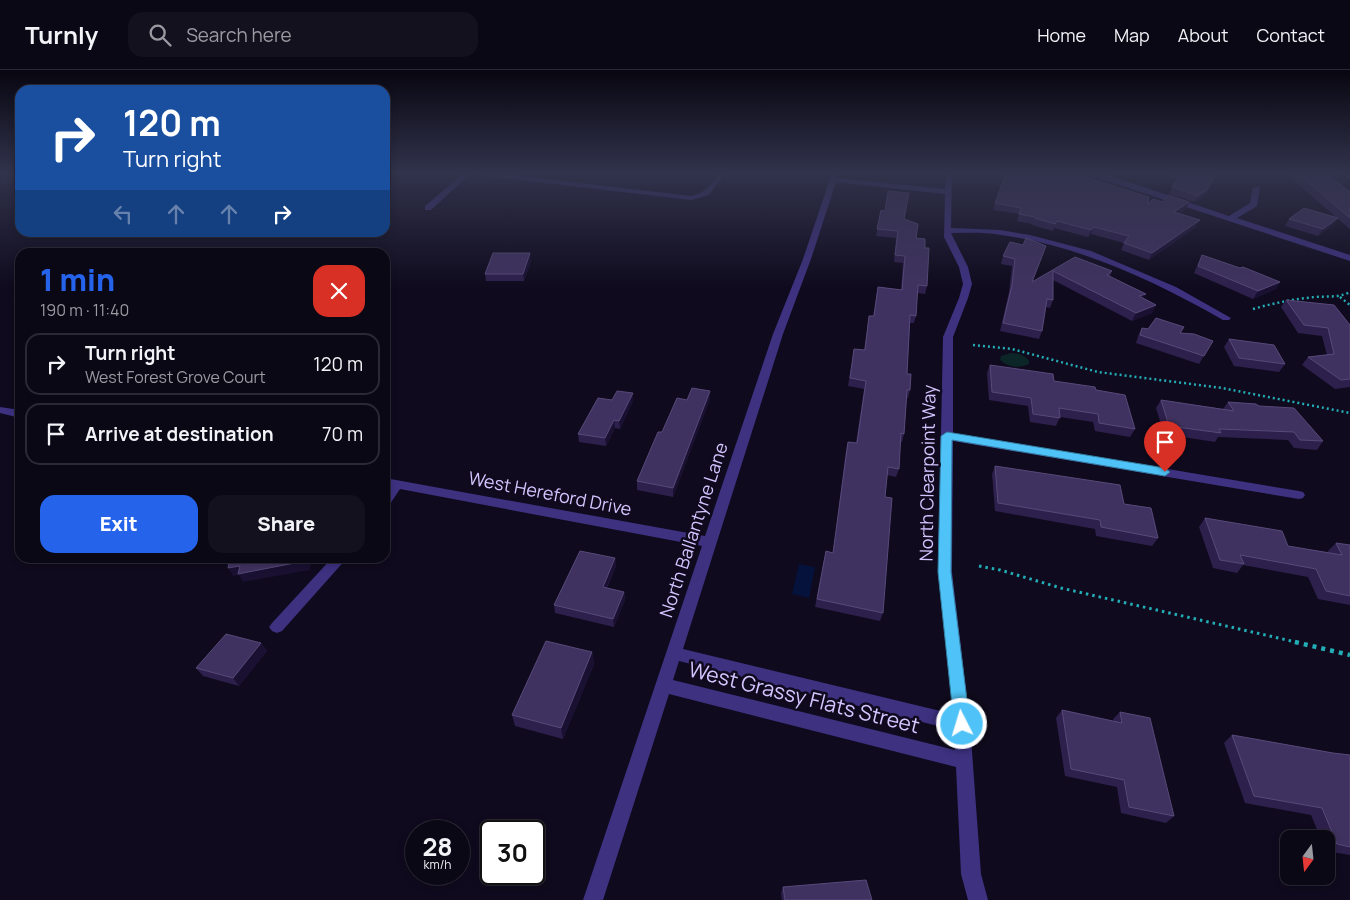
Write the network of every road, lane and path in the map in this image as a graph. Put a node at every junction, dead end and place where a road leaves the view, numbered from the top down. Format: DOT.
graph roads {
  1 [pos="822,212"];
  2 [pos="947,212"];
  3 [pos="1211,212"];
  4 [pos="1241,212"];
  5 [pos="1231,218"];
  6 [pos="947,230"];
  7 [pos="1350,258"];
  8 [pos="1350,292"];
  9 [pos="1340,297"];
  10 [pos="1350,305"];
  11 [pos="1252,309"];
  12 [pos="1226,318"];
  13 [pos="973,344"];
  14 [pos="0,410"];
  15 [pos="15,413"];
  16 [pos="1350,413"];
  17 [pos="947,436"];
  18 [pos="391,483"];
  19 [pos="1299,495"];
  20 [pos="709,542"];
  21 [pos="336,563"];
  22 [pos="979,566"];
  23 [pos="278,628"];
  24 [pos="673,653"];
  25 [pos="1350,655"];
  26 [pos="662,686"];
  27 [pos="962,724"];
  28 [pos="964,761"];
  29 [pos="593,900"];
  30 [pos="978,900"];
  1 -- 20 [label="street, North Ballantyne Lane"];
  2 -- 6 [label="street, North Clearpoint Way"];
  3 -- 5 [label="street"];
  4 -- 5 [label="street"];
  5 -- 7 [label="street"];
  6 -- 12 [label="street"];
  6 -- 17 [label="street, North Clearpoint Way"];
  8 -- 9 [label="path"];
  9 -- 10 [label="path"];
  9 -- 11 [label="path"];
  13 -- 16 [label="path"];
  14 -- 15 [label="street"];
  17 -- 19 [label="street"];
  17 -- 27 [label="street, North Clearpoint Way"];
  18 -- 20 [label="street, West Hereford Drive"];
  20 -- 24 [label="street, North Ballantyne Lane"];
  21 -- 23 [label="street"];
  22 -- 25 [label="path"];
  24 -- 26 [label="street, North Ballantyne Lane"];
  24 -- 27 [label="street, West Grassy Flats Street"];
  26 -- 28 [label="street, West Grassy Flats Street"];
  26 -- 29 [label="street, North Ballantyne Lane"];
  27 -- 28 [label="street, North Clearpoint Way"];
  28 -- 30 [label="street, North Clearpoint Way"];
}
